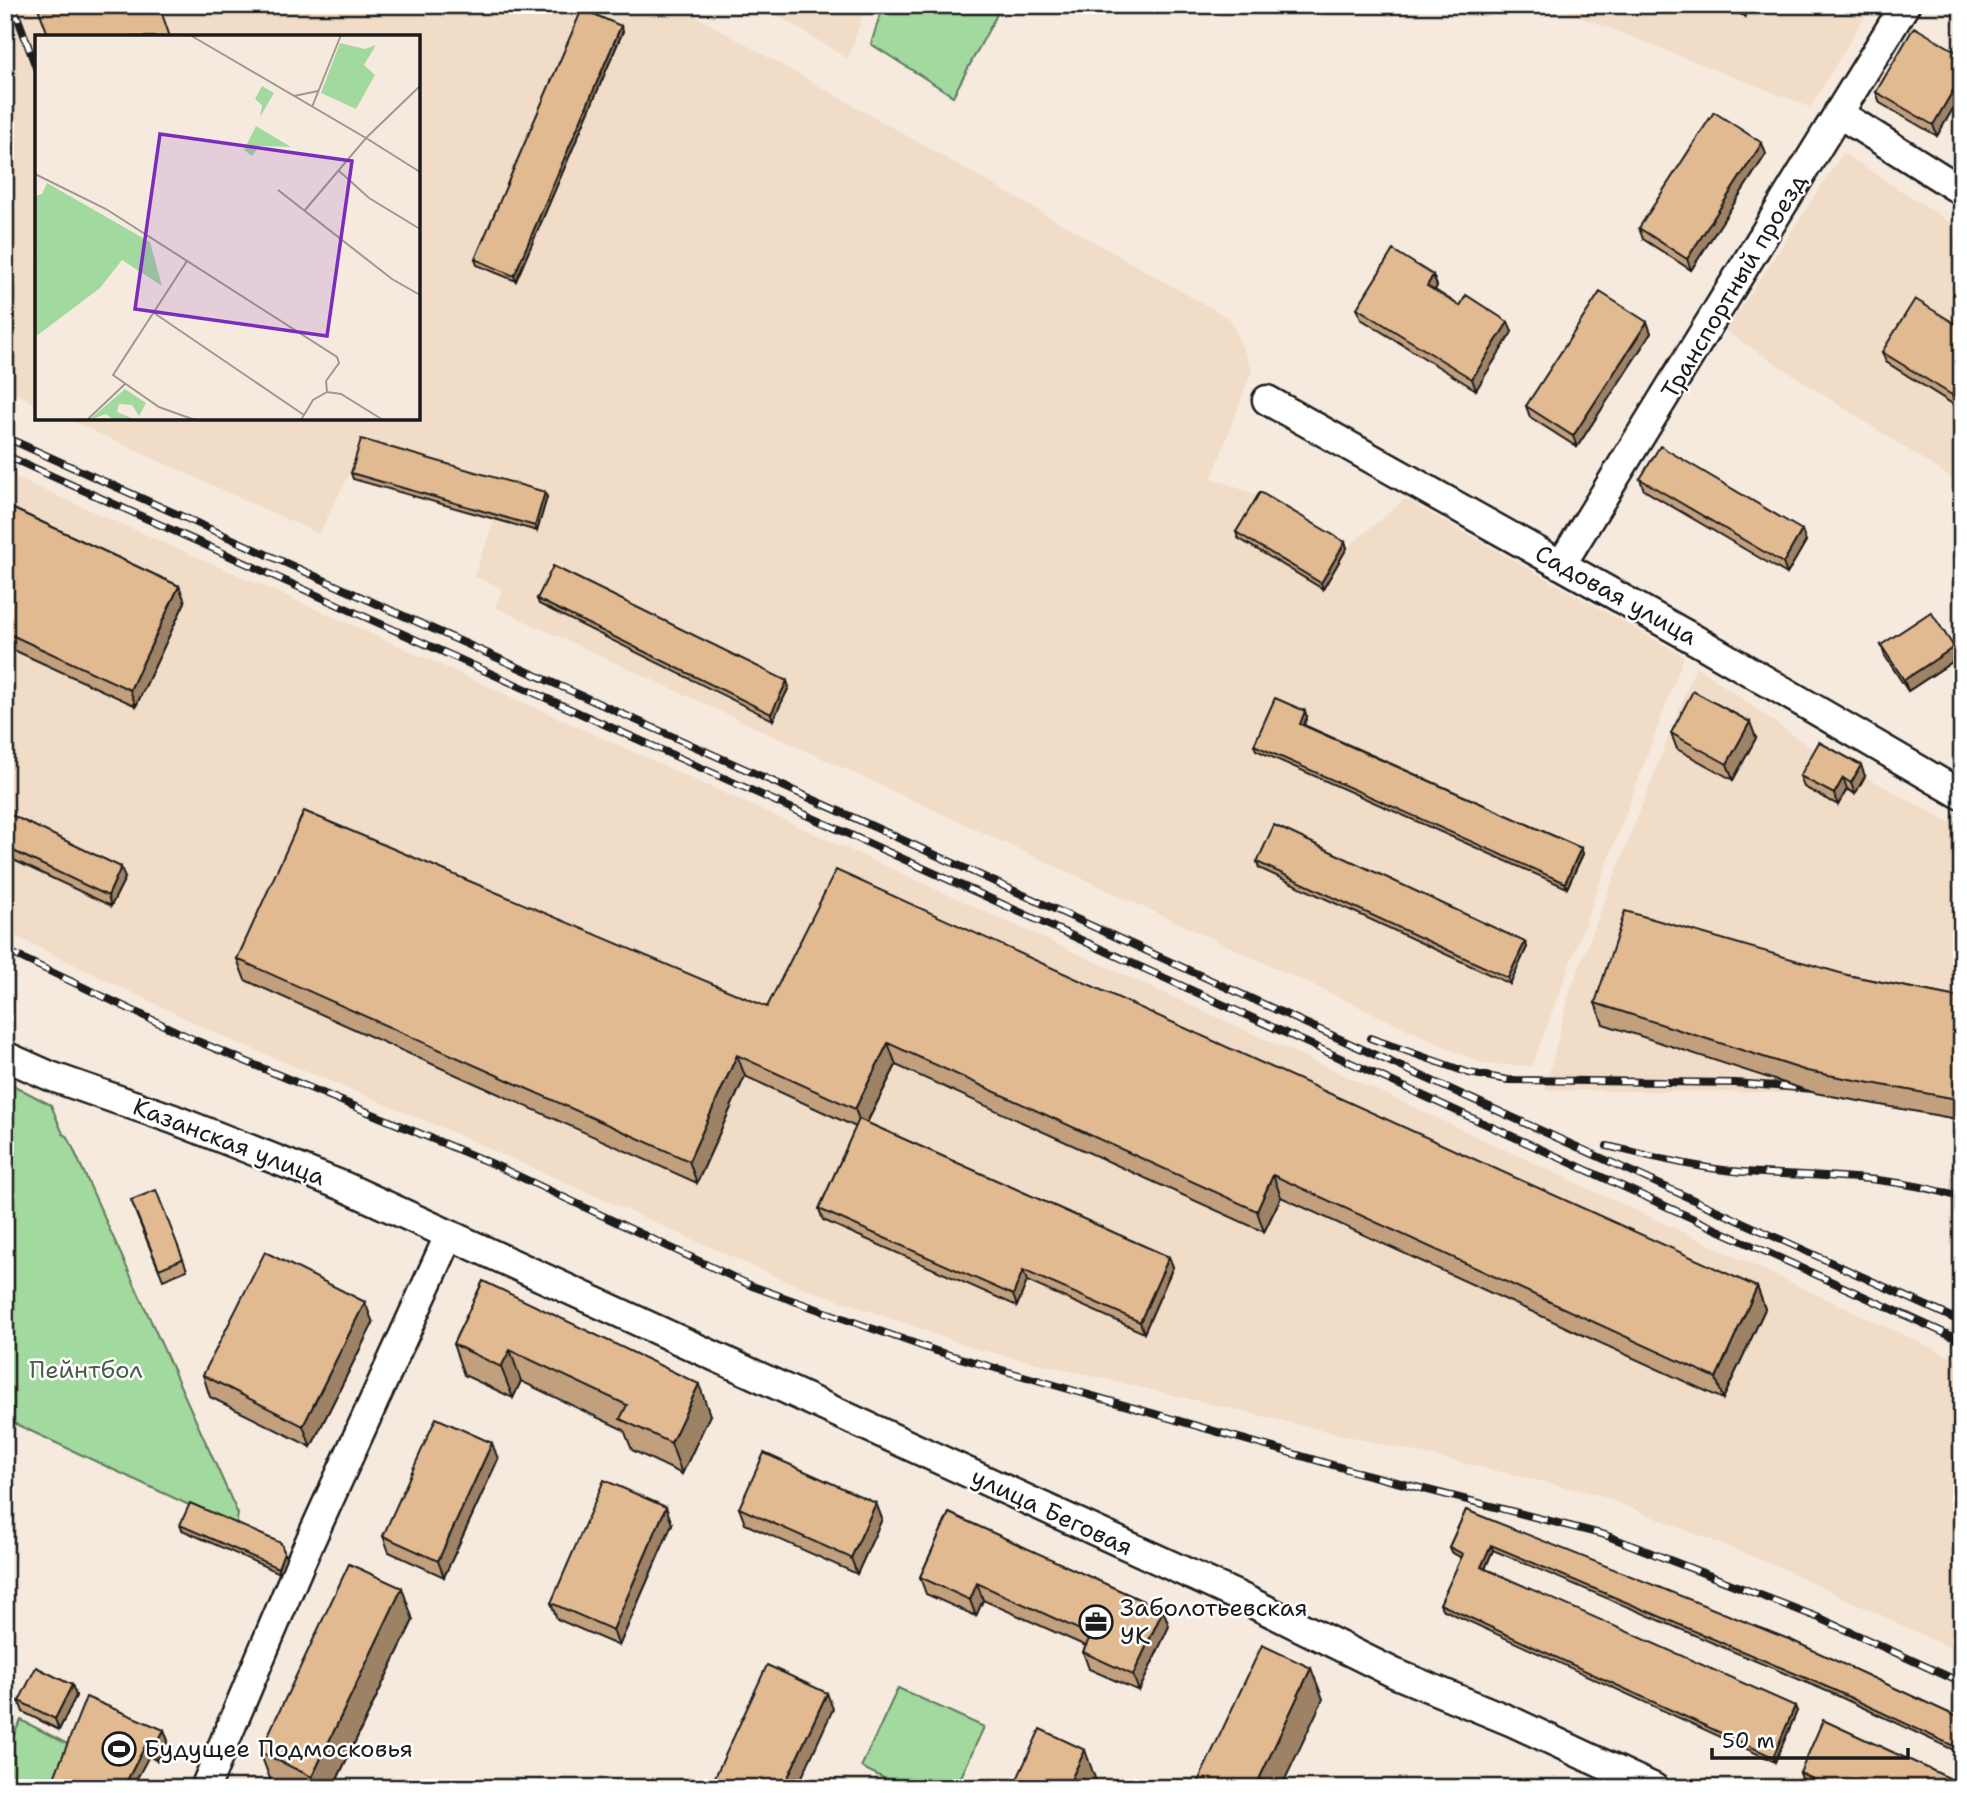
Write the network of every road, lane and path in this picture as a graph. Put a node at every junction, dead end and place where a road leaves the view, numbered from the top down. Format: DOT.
graph roads {
  1 [pos="1905,5"];
  2 [pos="1839,113"];
  3 [pos="1962,191"];
  4 [pos="1267,400"];
  5 [pos="1561,565"];
  6 [pos="1962,795"];
  7 [pos="5,1056"];
  8 [pos="449,1236"];
  9 [pos="205,1788"];
  10 [pos="1654,1788"];
  1 -- 2 [label="street, Транспортный проезд"];
  2 -- 3 [label="street"];
  2 -- 5 [label="street, Транспортный проезд"];
  4 -- 5 [label="street, Садовая улица"];
  5 -- 6 [label="street, Садовая улица"];
  7 -- 8 [label="street, Казанская улица"];
  8 -- 9 [label="street"];
  8 -- 10 [label="street, улица Беговая"];
}
